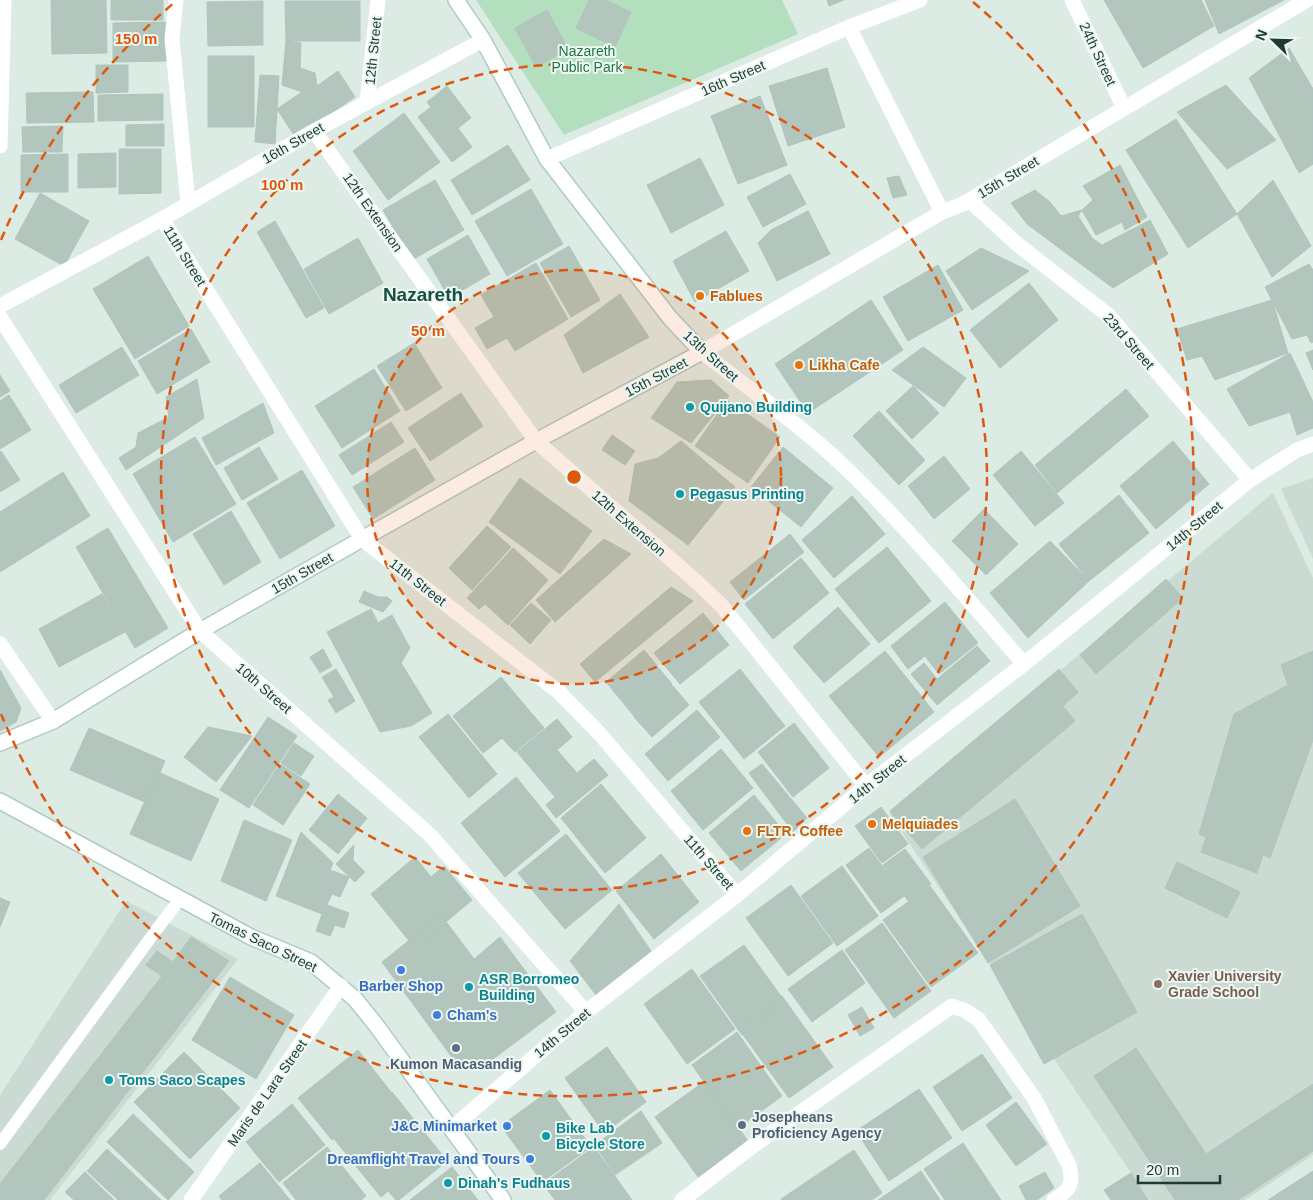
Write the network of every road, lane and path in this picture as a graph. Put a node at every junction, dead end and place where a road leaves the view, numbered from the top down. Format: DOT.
graph roads {
  1 [pos="4,0"];
  2 [pos="176,0"];
  3 [pos="378,0"];
  4 [pos="456,0"];
  5 [pos="920,0"];
  6 [pos="1072,0"];
  7 [pos="1307,0"];
  8 [pos="849,27"];
  9 [pos="483,40"];
  10 [pos="367,102"];
  11 [pos="1124,108"];
  12 [pos="314,130"];
  13 [pos="0,146"];
  14 [pos="547,159"];
  15 [pos="969,200"];
  16 [pos="188,203"];
  17 [pos="942,212"];
  18 [pos="162,218"];
  19 [pos="0,306"];
  20 [pos="0,317"];
  21 [pos="702,352"];
  22 [pos="536,442"];
  23 [pos="1313,444"];
  24 [pos="1250,480"];
  25 [pos="362,539"];
  26 [pos="200,631"];
  27 [pos="0,644"];
  28 [pos="1024,664"];
  29 [pos="52,721"];
  30 [pos="0,743"];
  31 [pos="866,786"];
  32 [pos="0,801"];
  33 [pos="737,895"];
  34 [pos="180,899"];
  35 [pos="341,986"];
  36 [pos="586,1012"];
  37 [pos="452,1128"];
  38 [pos="0,1144"];
  39 [pos="191,1200"];
  40 [pos="502,1200"];
  41 [pos="682,1200"];
  42 [pos="1054,1200"];
  1 -- 13 [label="street"];
  2 -- 16 [label="street"];
  3 -- 10 [label="street, 12th Street"];
  4 -- 9 [label="street, 13th Street"];
  5 -- 8 [label="street, 16th Street"];
  6 -- 11 [label="street, 24th Street"];
  7 -- 11 [label="street, 15th Street"];
  8 -- 14 [label="street, 16th Street"];
  8 -- 17 [label="street"];
  9 -- 10 [label="street, 16th Street"];
  9 -- 14 [label="street, 13th Street"];
  10 -- 12 [label="street, 16th Street"];
  11 -- 15 [label="street, 15th Street"];
  12 -- 16 [label="street, 16th Street"];
  12 -- 22 [label="street, 12th Extension"];
  14 -- 21 [label="street, 13th Street"];
  15 -- 17 [label="street, 15th Street"];
  15 -- 24 [label="street, 23rd Street"];
  16 -- 18 [label="street, 16th Street"];
  17 -- 21 [label="street, 15th Street"];
  18 -- 19 [label="street, 16th Street"];
  18 -- 25 [label="street, 11th Street"];
  20 -- 26 [label="street, 10th Street"];
  21 -- 22 [label="street, 15th Street"];
  21 -- 28 [label="street, 13th Street"];
  22 -- 25 [label="street, 15th Street"];
  22 -- 31 [label="street, 12th Extension"];
  23 -- 24 [label="street, 14th Street"];
  24 -- 28 [label="street, 14th Street"];
  25 -- 26 [label="street, 15th Street"];
  25 -- 33 [label="street, 11th Street"];
  26 -- 29 [label="street, 15th Street"];
  26 -- 36 [label="street, 10th Street"];
  27 -- 29 [label="street"];
  28 -- 31 [label="street, 14th Street"];
  29 -- 30 [label="street, 15th Street"];
  31 -- 33 [label="street, 14th Street"];
  32 -- 34 [label="street, Tomas Saco Street"];
  33 -- 36 [label="street, 14th Street"];
  34 -- 35 [label="street, Tomas Saco Street"];
  34 -- 38 [label="lane"];
  35 -- 37 [label="street, Tomas Saco Street"];
  35 -- 39 [label="street, Maris de Lara Street"];
  36 -- 37 [label="street, 14th Street"];
  37 -- 40 [label="street, Tomas Saco Street"];
  41 -- 42 [label="street"];
}
